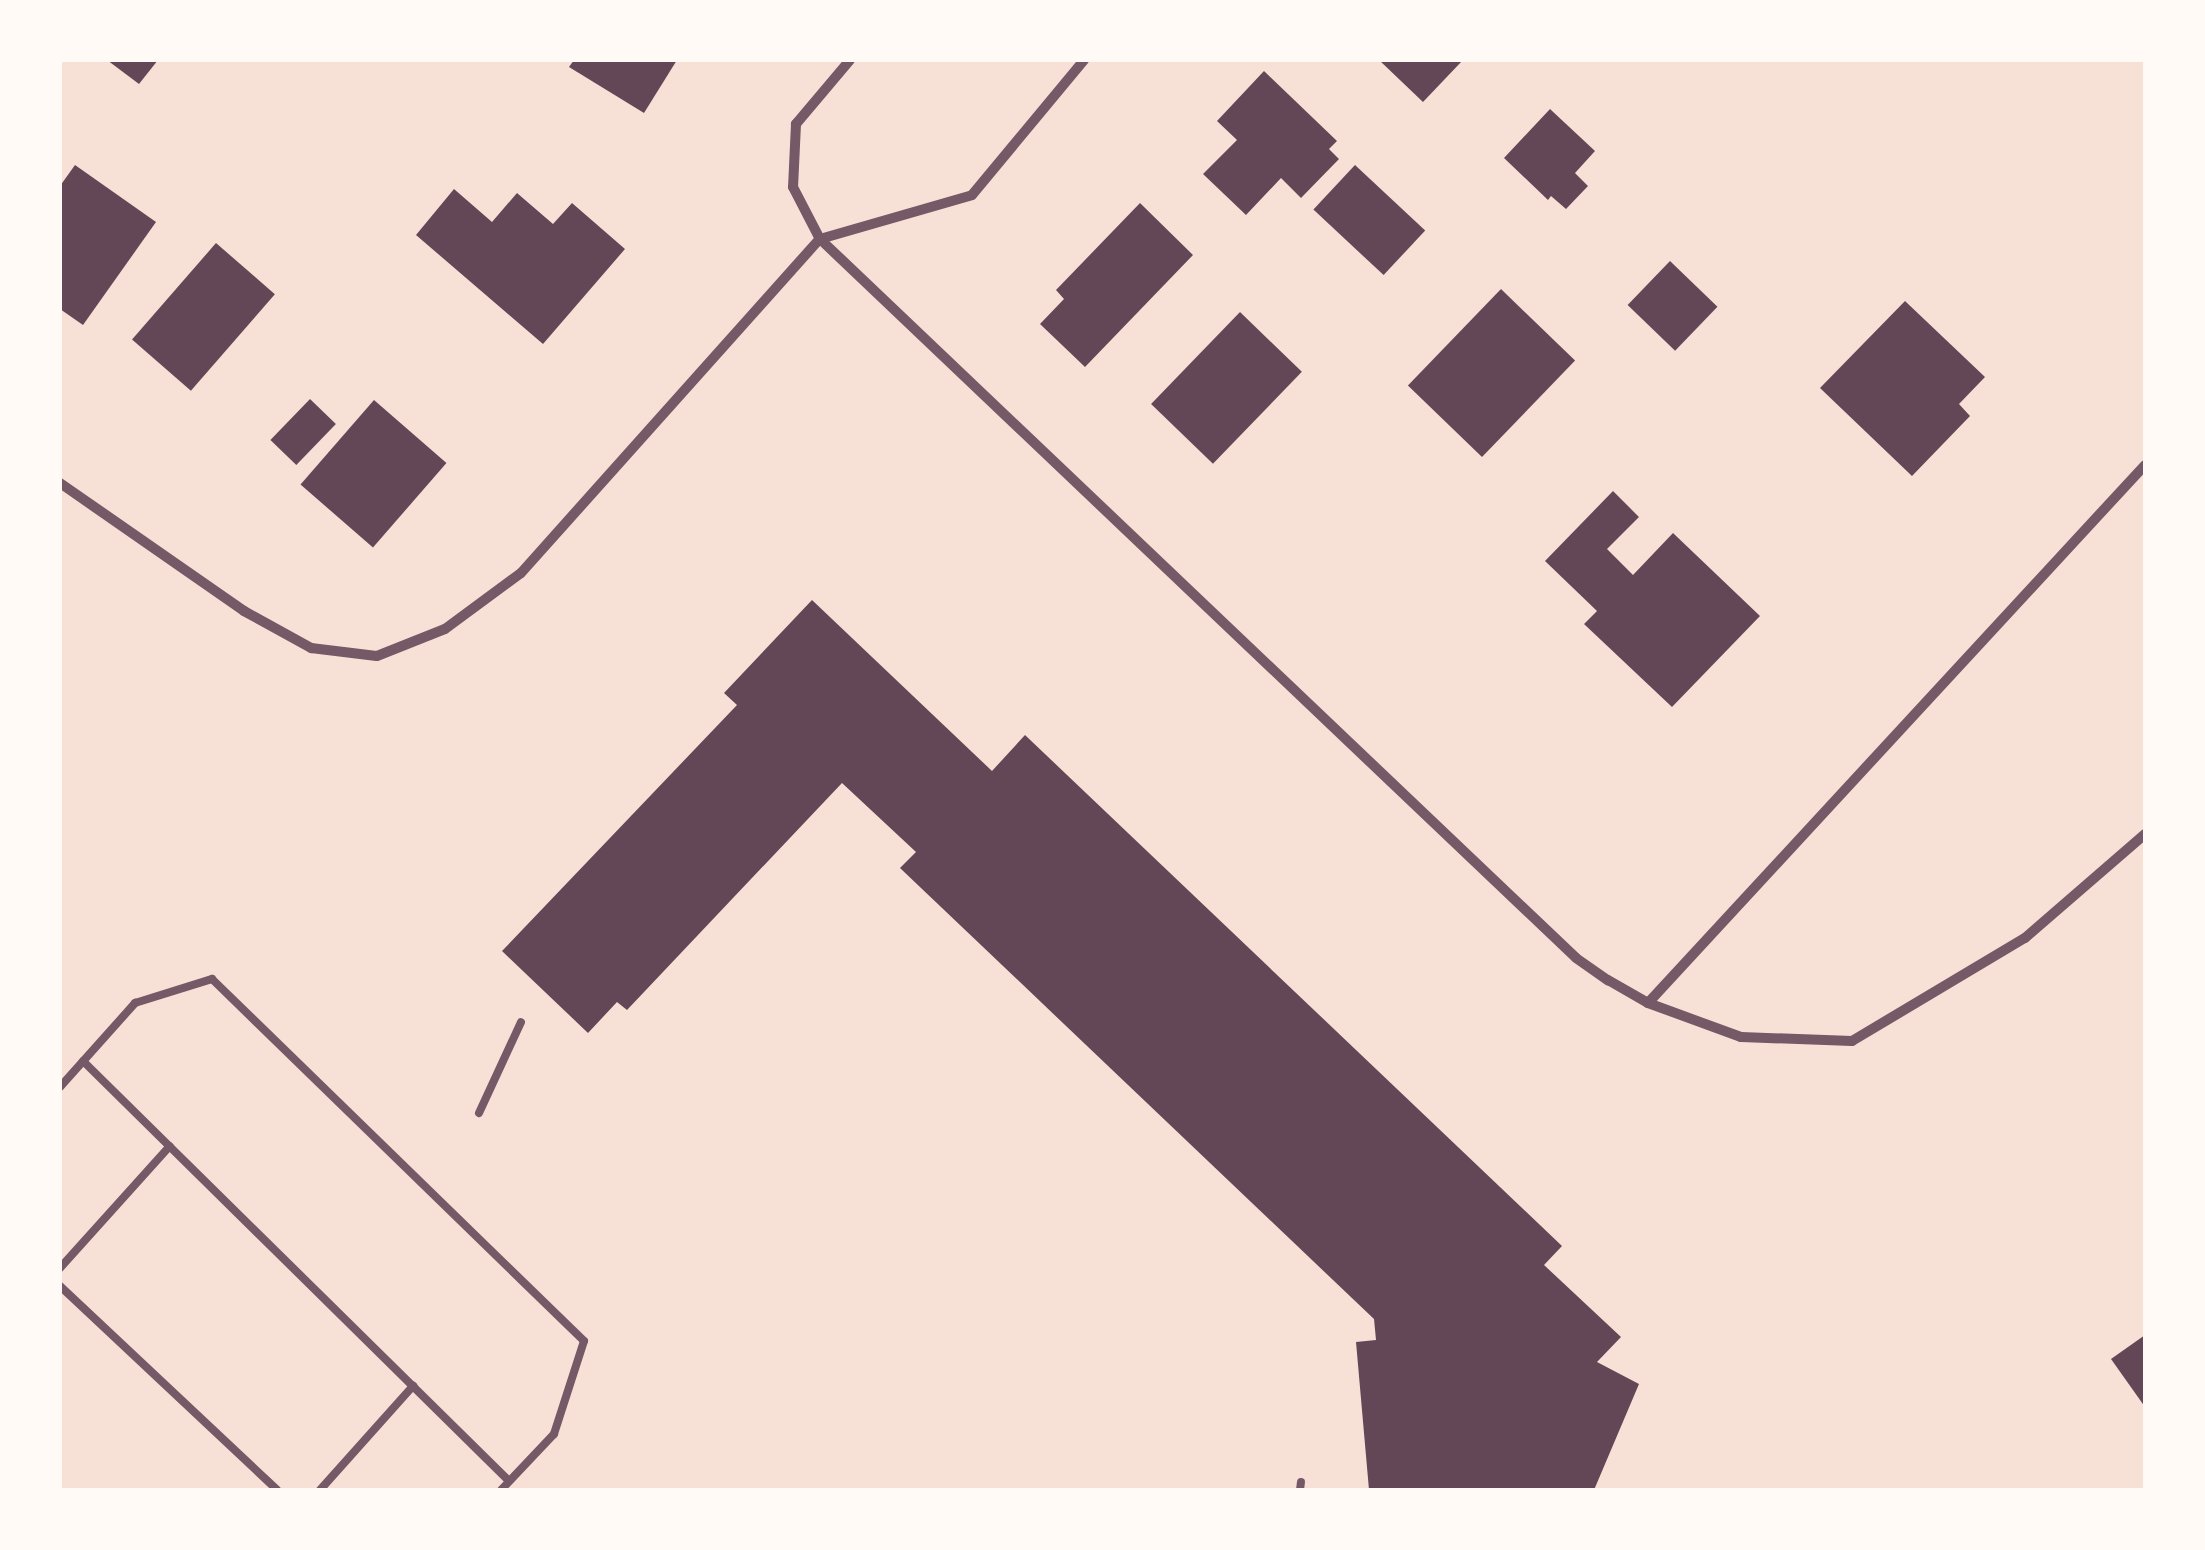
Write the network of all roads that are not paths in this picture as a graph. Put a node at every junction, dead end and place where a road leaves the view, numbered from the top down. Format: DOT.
graph roads {
  1 [pos="850,60"];
  2 [pos="1084,60"];
  3 [pos="820,239"];
  4 [pos="2145,465"];
  5 [pos="60,483"];
  6 [pos="2145,834"];
  7 [pos="1648,1003"];
  8 [pos="521,1022"];
  9 [pos="83,1061"];
  10 [pos="60,1087"];
  11 [pos="479,1113"];
  12 [pos="170,1146"];
  13 [pos="60,1268"];
  14 [pos="60,1286"];
  15 [pos="413,1386"];
  16 [pos="509,1481"];
  17 [pos="277,1490"];
  18 [pos="320,1490"];
  19 [pos="500,1490"];
  1 -- 3 [label="street"];
  2 -- 3 [label="street"];
  3 -- 5 [label="street"];
  3 -- 7 [label="street"];
  4 -- 7 [label="street"];
  6 -- 7 [label="street"];
  8 -- 11 [label="lane"];
  9 -- 10 [label="lane"];
  9 -- 12 [label="lane"];
  9 -- 16 [label="lane"];
  12 -- 13 [label="lane"];
  12 -- 15 [label="lane"];
  14 -- 17 [label="lane"];
  15 -- 16 [label="lane"];
  15 -- 18 [label="lane"];
  16 -- 19 [label="lane"];
}
